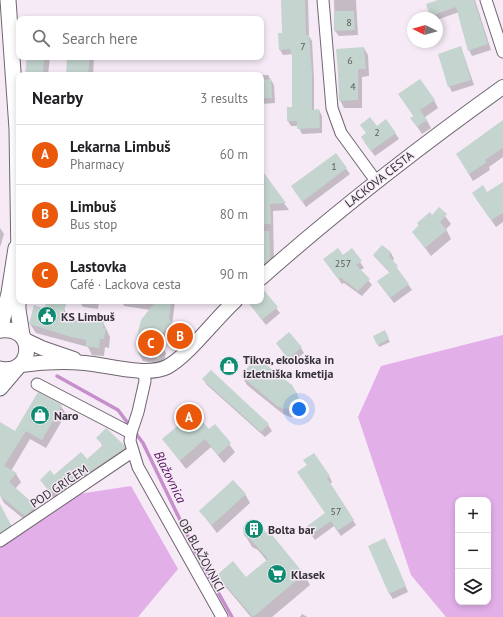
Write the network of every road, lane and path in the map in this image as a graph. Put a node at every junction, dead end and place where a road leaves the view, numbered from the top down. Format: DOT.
graph roads {
  1 [pos="8,0"];
  2 [pos="323,0"];
  3 [pos="486,0"];
  4 [pos="503,52"];
  5 [pos="503,87"];
  6 [pos="16,115"];
  7 [pos="376,181"];
  8 [pos="16,253"];
  9 [pos="264,275"];
  10 [pos="18,304"];
  11 [pos="232,304"];
  12 [pos="0,330"];
  13 [pos="24,337"];
  14 [pos="84,363"];
  15 [pos="19,367"];
  16 [pos="0,369"];
  17 [pos="144,370"];
  18 [pos="37,384"];
  19 [pos="0,388"];
  20 [pos="131,442"];
  21 [pos="0,542"];
  22 [pos="222,617"];
  1 -- 6 [label="main road"];
  2 -- 7 [label="street"];
  3 -- 4 [label="street"];
  5 -- 7 [label="street, LACKOVA CESTA"];
  7 -- 9 [label="street, LACKOVA CESTA"];
  8 -- 12 [label="main road"];
  10 -- 13 [label="main road"];
  11 -- 17 [label="street"];
  12 -- 13 [label="main road"];
  13 -- 14 [label="street"];
  13 -- 15 [label="main road"];
  14 -- 15 [label="street"];
  14 -- 17 [label="street"];
  15 -- 16 [label="main road"];
  15 -- 19 [label="main road"];
  17 -- 20 [label="street"];
  18 -- 20 [label="street"];
  20 -- 21 [label="street, POD GRIČEM"];
  20 -- 22 [label="street, OB BLAŽOVNICI"];
}
